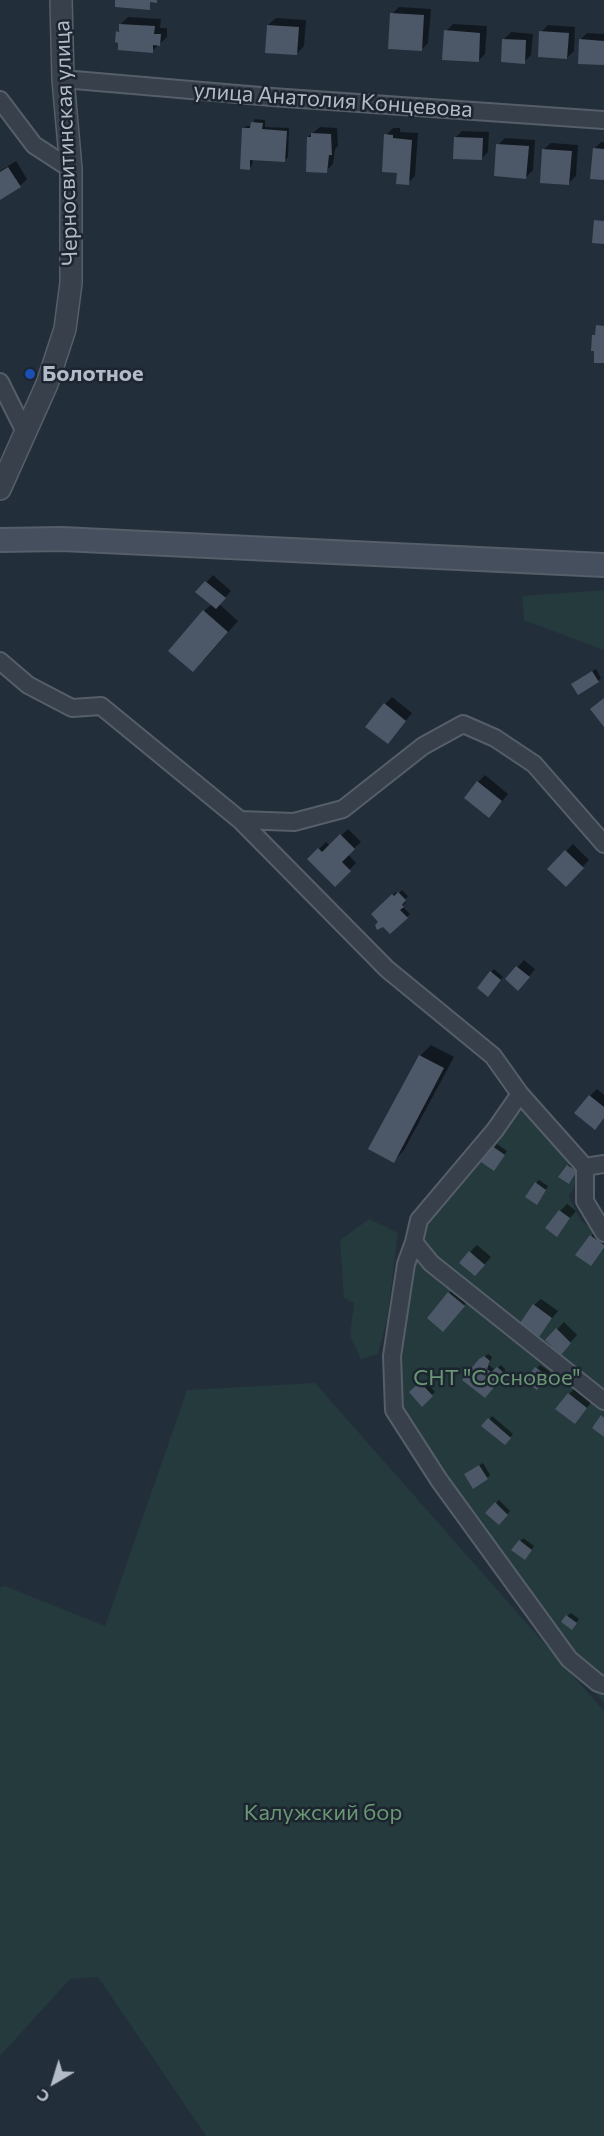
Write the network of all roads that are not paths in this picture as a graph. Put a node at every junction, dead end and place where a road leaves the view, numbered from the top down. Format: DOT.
graph roads {
  1 [pos="61,0"];
  2 [pos="63,79"];
  3 [pos="0,99"];
  4 [pos="604,120"];
  5 [pos="71,169"];
  6 [pos="0,381"];
  7 [pos="26,434"];
  8 [pos="0,489"];
  9 [pos="0,540"];
  10 [pos="604,565"];
  11 [pos="0,661"];
  12 [pos="240,820"];
  13 [pos="604,844"];
  14 [pos="520,1094"];
  15 [pos="604,1164"];
  16 [pos="585,1167"];
  17 [pos="604,1233"];
  18 [pos="414,1242"];
  19 [pos="604,1401"];
  20 [pos="604,1685"];
  1 -- 2 [label="street, Черносвитинская улица"];
  2 -- 4 [label="street, улица Анатолия Концевова"];
  2 -- 5 [label="street, Черносвитинская улица"];
  3 -- 5 [label="street"];
  5 -- 7 [label="street, Черносвитинская улица"];
  6 -- 7 [label="street"];
  7 -- 8 [label="street, Черносвитинская улица"];
  9 -- 10 [label="main road"];
  11 -- 12 [label="street"];
  12 -- 13 [label="street"];
  12 -- 14 [label="street"];
  14 -- 16 [label="street"];
  14 -- 18 [label="street"];
  15 -- 16 [label="street"];
  16 -- 17 [label="street"];
  18 -- 19 [label="street"];
  18 -- 20 [label="street"];
}
